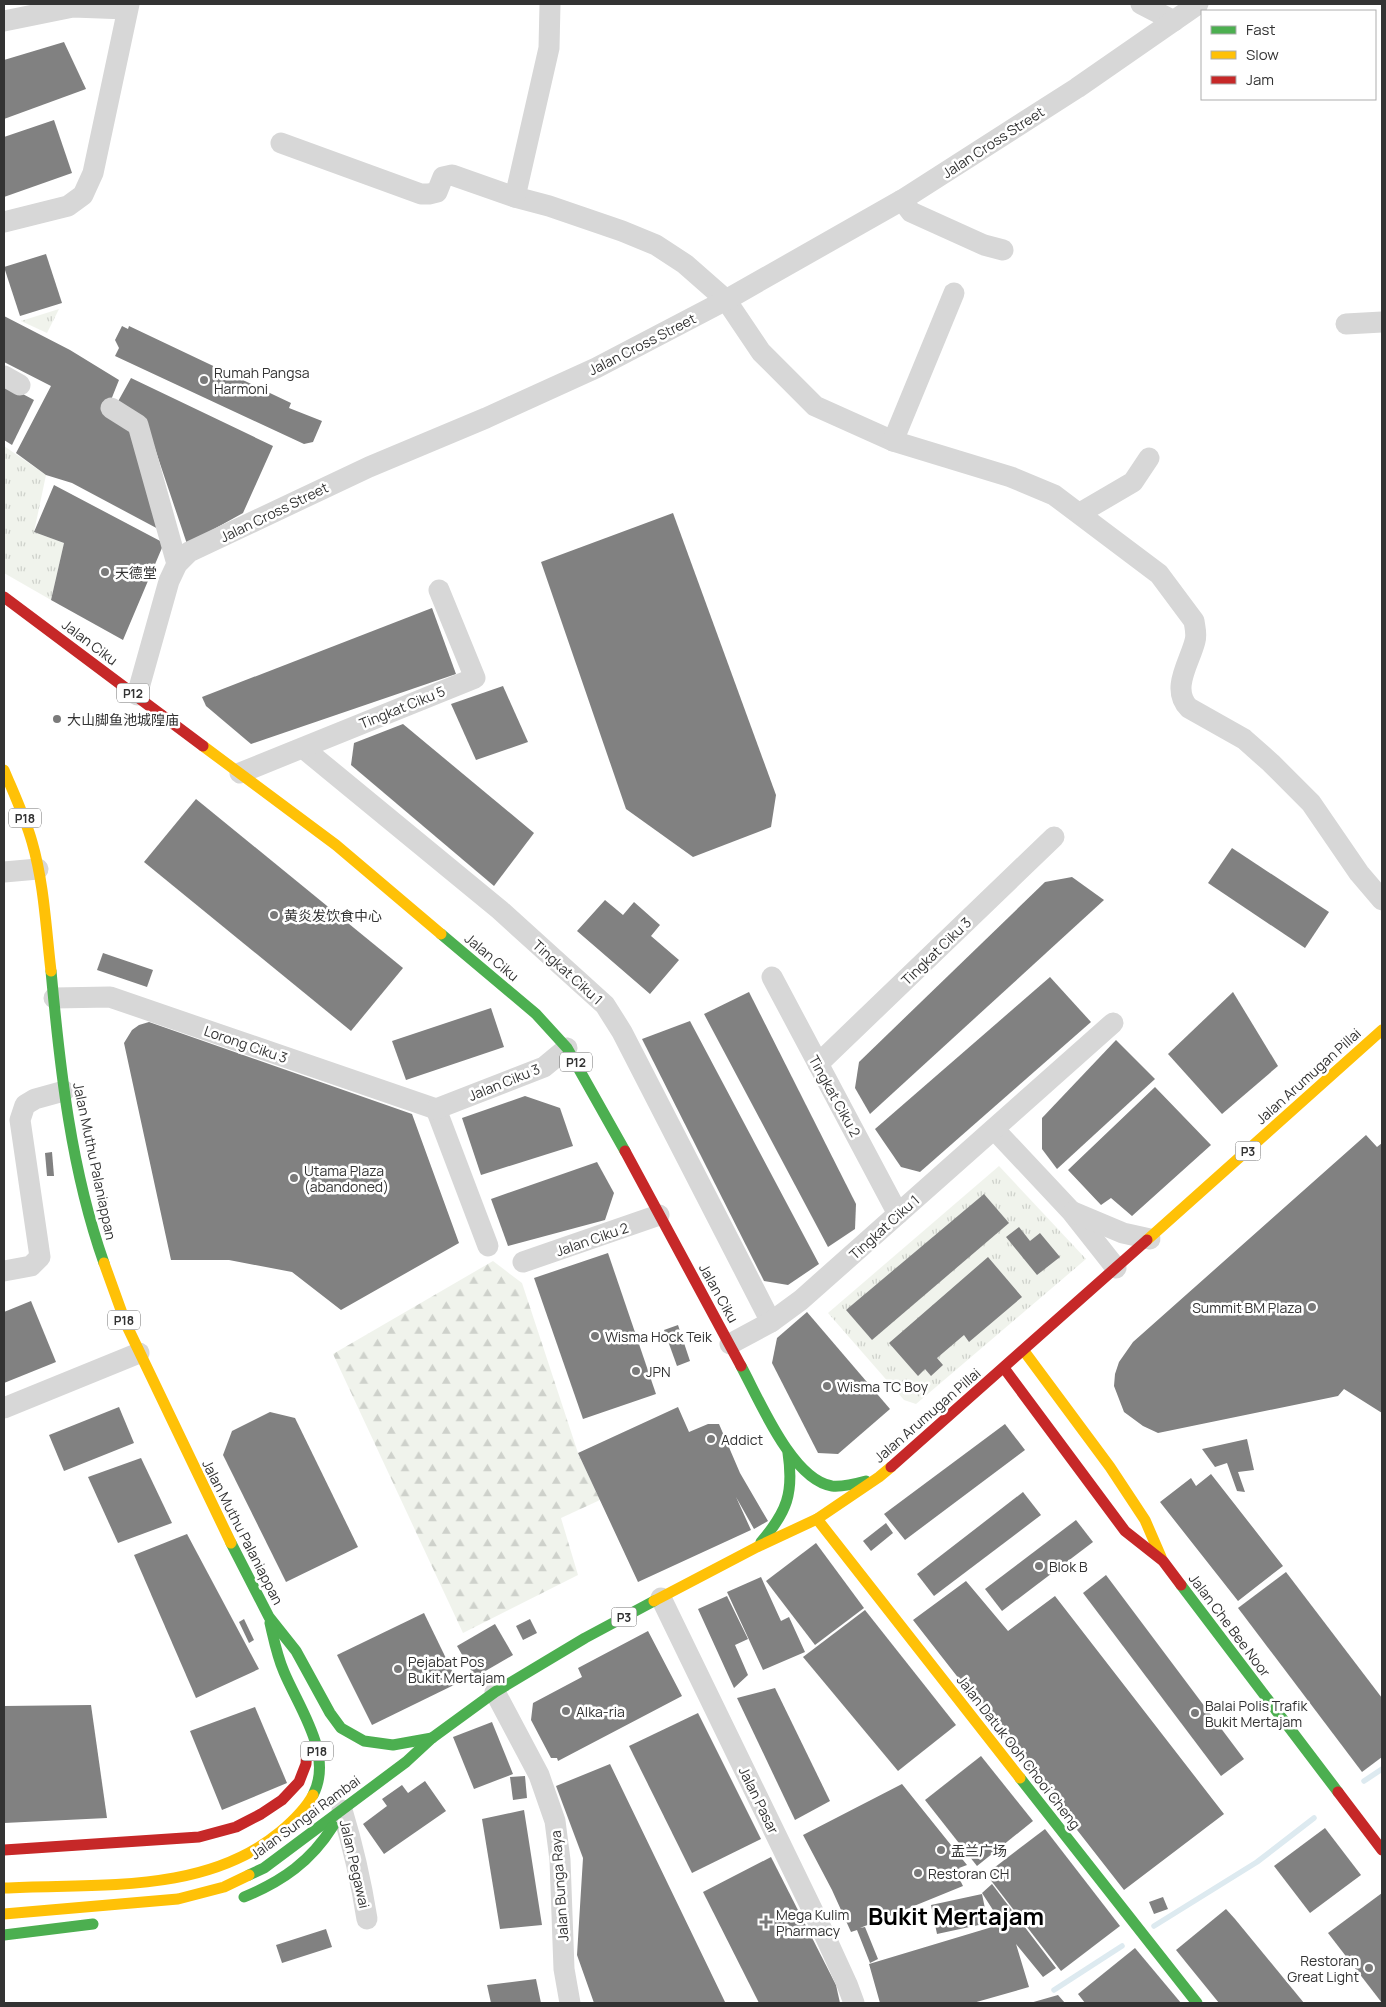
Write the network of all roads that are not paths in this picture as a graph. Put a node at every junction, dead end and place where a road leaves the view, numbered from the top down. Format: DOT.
graph roads {
  1 [pos="550,4"];
  2 [pos="1141,4"];
  3 [pos="1198,4"];
  4 [pos="128,6"];
  5 [pos="1174,21"];
  6 [pos="4,22"];
  7 [pos="281,143"];
  8 [pos="515,197"];
  9 [pos="902,200"];
  10 [pos="4,222"];
  11 [pos="1003,250"];
  12 [pos="954,293"];
  13 [pos="726,300"];
  14 [pos="1382,322"];
  15 [pos="1346,324"];
  16 [pos="111,408"];
  17 [pos="893,441"];
  18 [pos="1149,458"];
  19 [pos="1080,513"];
  20 [pos="177,564"];
  21 [pos="439,590"];
  22 [pos="4,597"];
  23 [pos="4,606"];
  24 [pos="27,613"];
  25 [pos="136,695"];
  26 [pos="303,748"];
  27 [pos="4,770"];
  28 [pos="240,772"];
  29 [pos="1054,838"];
  30 [pos="38,869"];
  31 [pos="4,872"];
  32 [pos="1382,900"];
  33 [pos="772,977"];
  34 [pos="54,998"];
  35 [pos="1114,1023"];
  36 [pos="1382,1030"];
  37 [pos="567,1048"];
  38 [pos="818,1064"];
  39 [pos="64,1091"];
  40 [pos="436,1109"];
  41 [pos="994,1129"];
  42 [pos="1071,1211"];
  43 [pos="898,1214"];
  44 [pos="660,1215"];
  45 [pos="1150,1239"];
  46 [pos="488,1246"];
  47 [pos="524,1262"];
  48 [pos="1116,1268"];
  49 [pos="4,1271"];
  50 [pos="771,1322"];
  51 [pos="730,1344"];
  52 [pos="1024,1351"];
  53 [pos="139,1353"];
  54 [pos="1004,1368"];
  55 [pos="4,1408"];
  56 [pos="788,1453"];
  57 [pos="879,1477"];
  58 [pos="817,1518"];
  59 [pos="757,1547"];
  60 [pos="1163,1561"];
  61 [pos="661,1598"];
  62 [pos="269,1617"];
  63 [pos="495,1692"];
  64 [pos="309,1726"];
  65 [pos="432,1738"];
  66 [pos="342,1810"];
  67 [pos="4,1850"];
  68 [pos="1382,1850"];
  69 [pos="242,1858"];
  70 [pos="4,1888"];
  71 [pos="236,1899"];
  72 [pos="4,1914"];
  73 [pos="367,1918"];
  74 [pos="108,1922"];
  75 [pos="4,1935"];
  76 [pos="570,2003"];
  77 [pos="854,2003"];
  78 [pos="1197,2003"];
  1 -- 8 [label="street"];
  2 -- 5 [label="street"];
  3 -- 5 [label="street, Jalan Cross Street"];
  4 -- 6 [label="street"];
  4 -- 10 [label="street"];
  5 -- 9 [label="street, Jalan Cross Street"];
  7 -- 8 [label="street"];
  8 -- 13 [label="street"];
  9 -- 11 [label="street"];
  9 -- 13 [label="street, Jalan Cross Street"];
  12 -- 17 [label="street"];
  13 -- 17 [label="street"];
  13 -- 20 [label="street, Jalan Cross Street"];
  14 -- 15 [label="street"];
  16 -- 20 [label="street"];
  17 -- 19 [label="street"];
  18 -- 19 [label="street"];
  19 -- 32 [label="street"];
  20 -- 25 [label="street, Jalan Cross Street"];
  21 -- 26 [label="street, Tingkat Ciku 5"];
  22 -- 24 [label="main road, P12"];
  23 -- 24 [label="main road"];
  24 -- 25 [label="main road, Jalan Ciku / P12"];
  25 -- 28 [label="main road, Jalan Ciku / P12"];
  26 -- 28 [label="street, Tingkat Ciku 5"];
  26 -- 50 [label="street, Tingkat Ciku 1"];
  27 -- 30 [label="main road, Jalan Muthu Palaniappan / P18"];
  28 -- 37 [label="main road, Jalan Ciku / P12"];
  29 -- 38 [label="street, Tingkat Ciku 3"];
  30 -- 31 [label="street"];
  30 -- 34 [label="main road, Jalan Muthu Palaniappan / P18"];
  33 -- 38 [label="street, Tingkat Ciku 2"];
  34 -- 39 [label="main road, Jalan Muthu Palaniappan / P18"];
  34 -- 40 [label="street, Lorong Ciku 3"];
  35 -- 41 [label="street, Tingkat Ciku 1"];
  36 -- 45 [label="main road, Jalan Arumugan Pillai / P3"];
  37 -- 40 [label="street, Jalan Ciku 3"];
  37 -- 44 [label="main road, Jalan Ciku / P12"];
  38 -- 43 [label="street, Tingkat Ciku 2"];
  39 -- 49 [label="street"];
  39 -- 53 [label="main road, Jalan Muthu Palaniappan / P18"];
  40 -- 46 [label="street"];
  41 -- 42 [label="street"];
  41 -- 43 [label="street, Tingkat Ciku 1"];
  42 -- 45 [label="street"];
  42 -- 48 [label="street"];
  43 -- 50 [label="street, Tingkat Ciku 1"];
  44 -- 47 [label="street, Jalan Ciku 2"];
  44 -- 51 [label="main road, Jalan Ciku / P12"];
  45 -- 48 [label="main road, Jalan Arumugan Pillai / P3"];
  48 -- 52 [label="main road, Jalan Arumugan Pillai / P3"];
  50 -- 51 [label="street, Tingkat Ciku 1"];
  51 -- 56 [label="main road, Jalan Ciku / P12"];
  52 -- 54 [label="main road, Jalan Arumugan Pillai / P3"];
  52 -- 60 [label="main road, Jalan Che Bee Noor"];
  53 -- 55 [label="street"];
  53 -- 62 [label="main road, Jalan Muthu Palaniappan / P18"];
  54 -- 57 [label="main road, Jalan Arumugan Pillai / P3"];
  54 -- 60 [label="main road, Jalan Che Bee Noor"];
  56 -- 57 [label="main road"];
  56 -- 59 [label="main road"];
  57 -- 58 [label="main road, Jalan Arumugan Pillai / P3"];
  58 -- 59 [label="main road, Jalan Arumugan Pillai / P3"];
  58 -- 78 [label="main road, Jalan Datuk Ooh Chooi Cheng"];
  59 -- 61 [label="main road, Jalan Arumugan Pillai / P3"];
  60 -- 68 [label="main road, Jalan Che Bee Noor"];
  61 -- 63 [label="main road, Jalan Arumugan Pillai / P3"];
  61 -- 77 [label="street, Jalan Pasar"];
  62 -- 64 [label="main road, Jalan Muthu Palaniappan / P18"];
  62 -- 65 [label="main road, Jalan Muthu Palaniappan / P18"];
  63 -- 65 [label="main road, Jalan Arumugan Pillai / P3"];
  63 -- 76 [label="street, Jalan Bunga Raya"];
  64 -- 67 [label="main road"];
  64 -- 69 [label="main road, Jalan Muthu Palaniappan / P18"];
  65 -- 66 [label="main road, Jalan Sungai Rambai"];
  66 -- 71 [label="main road"];
  66 -- 72 [label="main road, Jalan Sungai Rambai"];
  66 -- 73 [label="street, Jalan Pegawai"];
  69 -- 70 [label="main road, Jalan Sungai Rambai / P18"];
  74 -- 75 [label="main road"];
}
